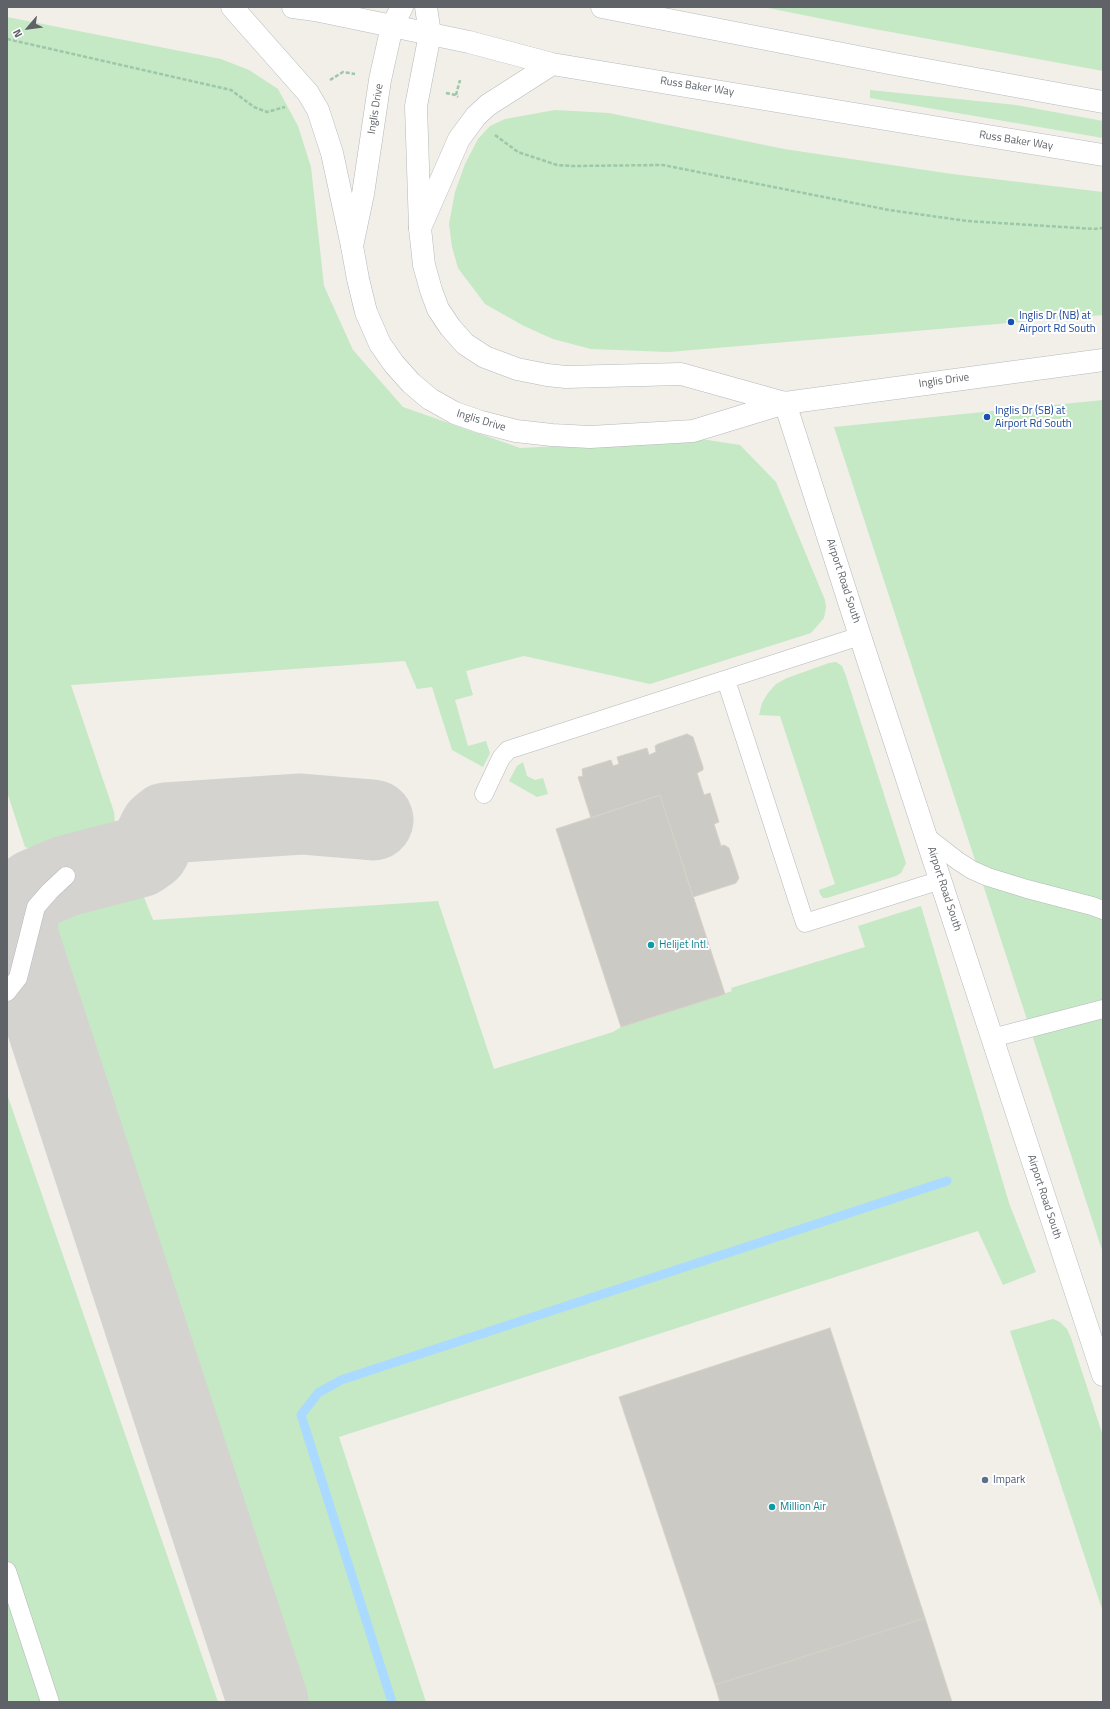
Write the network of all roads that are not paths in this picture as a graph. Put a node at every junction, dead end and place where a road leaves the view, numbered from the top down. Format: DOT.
graph roads {
  1 [pos="232,7"];
  2 [pos="293,7"];
  3 [pos="402,7"];
  4 [pos="426,7"];
  5 [pos="602,7"];
  6 [pos="392,26"];
  7 [pos="430,34"];
  8 [pos="552,64"];
  9 [pos="1103,102"];
  10 [pos="1103,155"];
  11 [pos="420,228"];
  12 [pos="352,246"];
  13 [pos="1103,360"];
  14 [pos="786,403"];
  15 [pos="860,636"];
  16 [pos="726,680"];
  17 [pos="484,794"];
  18 [pos="927,837"];
  19 [pos="66,876"];
  20 [pos="941,880"];
  21 [pos="1103,910"];
  22 [pos="7,992"];
  23 [pos="1103,1009"];
  24 [pos="992,1038"];
  25 [pos="1103,1375"];
  26 [pos="7,1571"];
  27 [pos="50,1702"];
  1 -- 12 [label="street"];
  2 -- 6 [label="street, Russ Baker Way"];
  3 -- 6 [label="street, Inglis Drive"];
  4 -- 7 [label="street, Inglis Drive"];
  5 -- 9 [label="street"];
  6 -- 7 [label="street, Russ Baker Way"];
  6 -- 12 [label="street, Inglis Drive"];
  7 -- 8 [label="street, Russ Baker Way"];
  7 -- 11 [label="street, Inglis Drive"];
  8 -- 10 [label="street, Russ Baker Way"];
  8 -- 11 [label="street"];
  11 -- 14 [label="street, Inglis Drive"];
  12 -- 14 [label="street, Inglis Drive"];
  13 -- 14 [label="street, Inglis Drive"];
  14 -- 15 [label="street, Airport Road South"];
  15 -- 16 [label="lane"];
  15 -- 18 [label="street, Airport Road South"];
  16 -- 17 [label="lane"];
  16 -- 20 [label="lane"];
  18 -- 20 [label="street, Airport Road South"];
  18 -- 21 [label="lane"];
  19 -- 22 [label="lane"];
  20 -- 24 [label="street, Airport Road South"];
  23 -- 24 [label="lane"];
  24 -- 25 [label="street, Airport Road South"];
  26 -- 27 [label="lane"];
}
